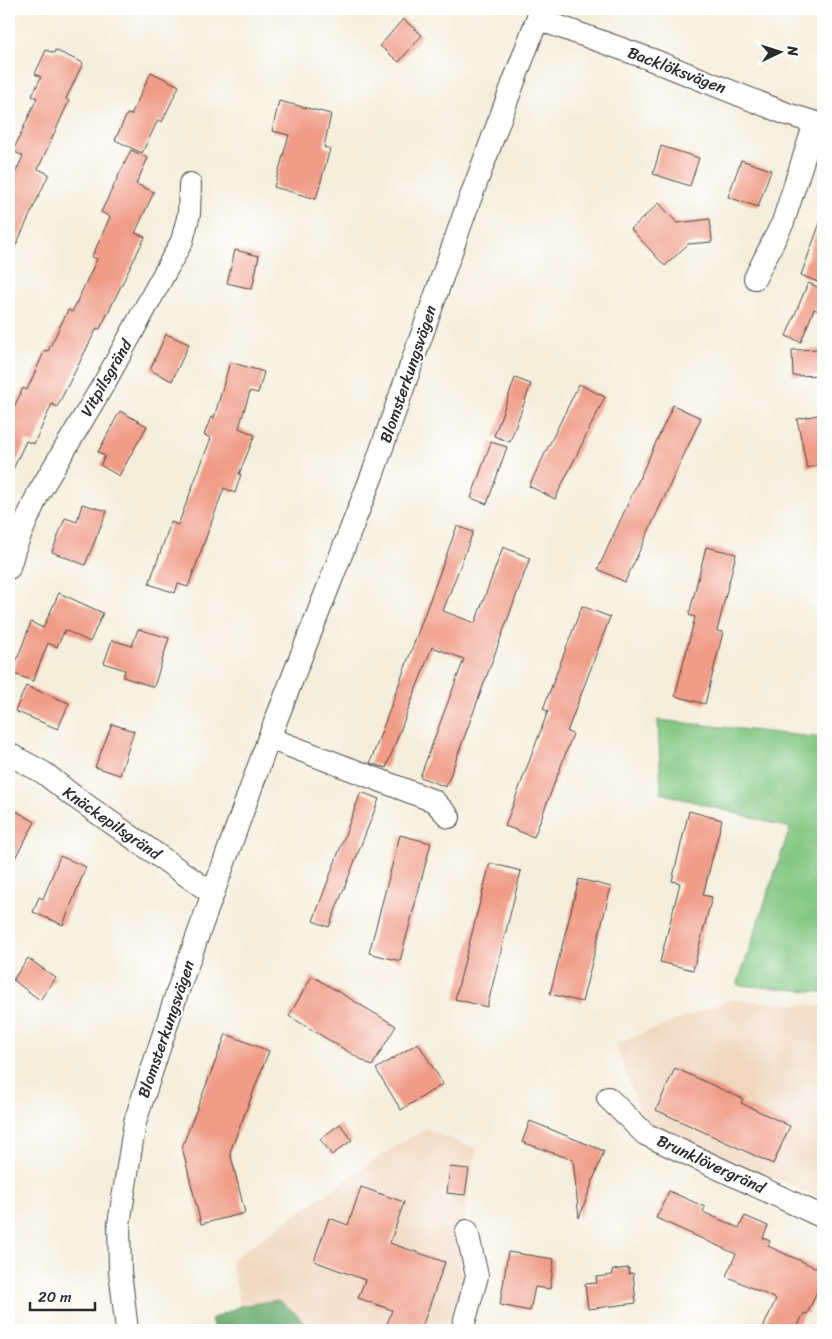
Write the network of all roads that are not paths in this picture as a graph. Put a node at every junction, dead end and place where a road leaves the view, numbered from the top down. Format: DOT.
graph roads {
  1 [pos="539,14"];
  2 [pos="819,124"];
  3 [pos="190,184"];
  4 [pos="755,278"];
  5 [pos="9,568"];
  6 [pos="270,738"];
  7 [pos="9,754"];
  8 [pos="449,818"];
  9 [pos="213,894"];
  10 [pos="608,1098"];
  11 [pos="823,1217"];
  12 [pos="467,1231"];
  13 [pos="125,1321"];
  14 [pos="462,1330"];
  1 -- 2 [label="street, Backlöksvägen"];
  1 -- 6 [label="street, Blomsterkungsvägen"];
  2 -- 4 [label="street, Backlöksvägen"];
  3 -- 5 [label="street, Vitpilsgränd"];
  6 -- 8 [label="street"];
  6 -- 9 [label="street, Blomsterkungsvägen"];
  7 -- 9 [label="street, Knäckepilsgränd"];
  9 -- 13 [label="street, Blomsterkungsvägen"];
  10 -- 11 [label="street, Brunklövergränd"];
  12 -- 14 [label="street"];
}
